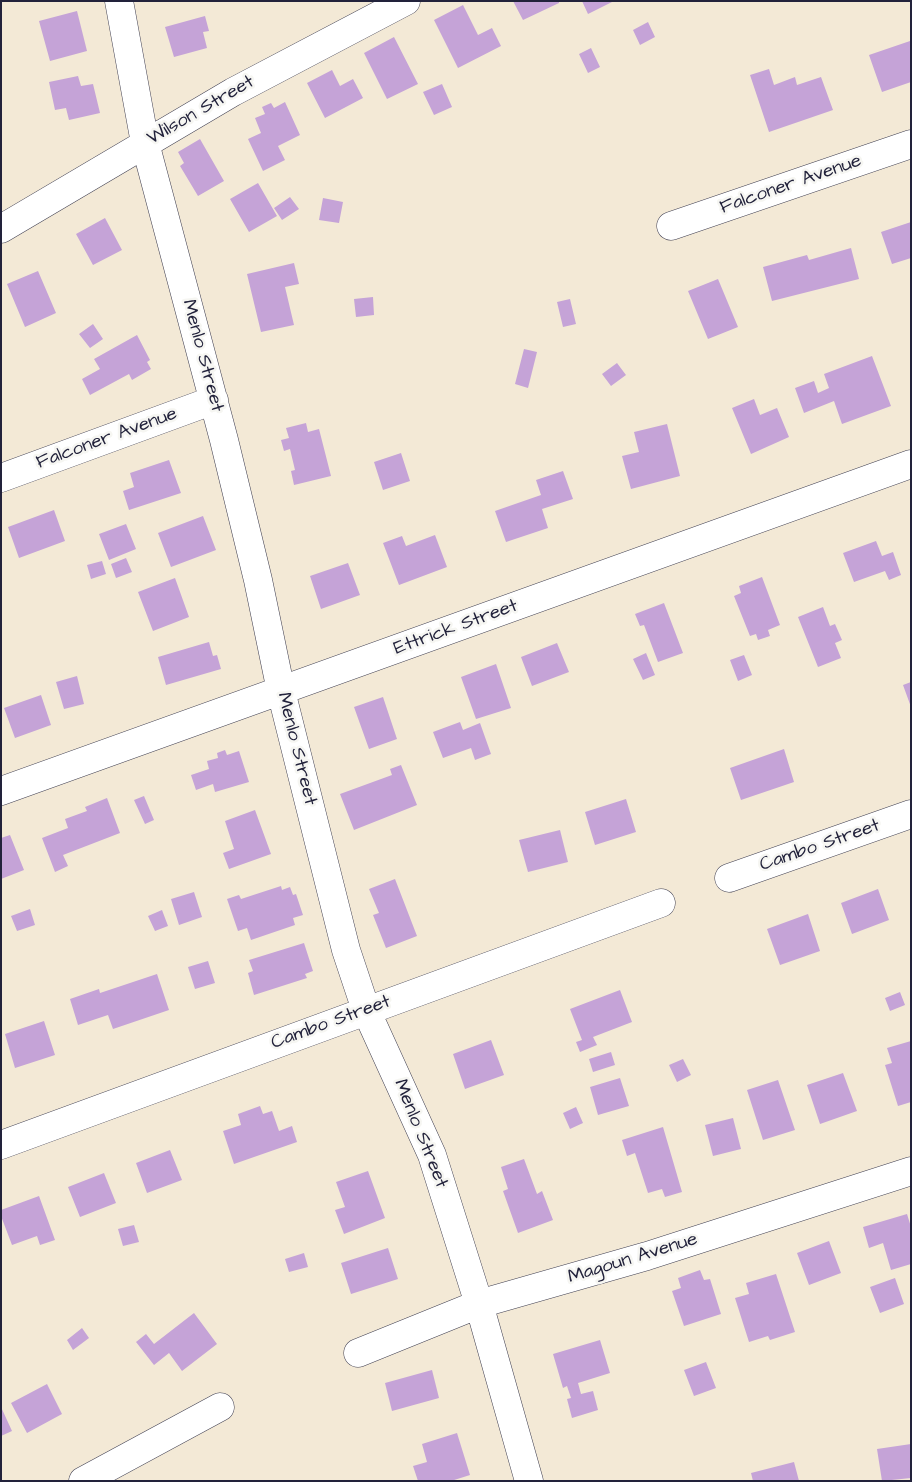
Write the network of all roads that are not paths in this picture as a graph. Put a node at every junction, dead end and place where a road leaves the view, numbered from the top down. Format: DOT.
graph roads {
  1 [pos="119,1"];
  2 [pos="406,1"];
  3 [pos="144,143"];
  4 [pos="911,144"];
  5 [pos="671,226"];
  6 [pos="1,229"];
  7 [pos="214,400"];
  8 [pos="911,464"];
  9 [pos="1,478"];
  10 [pos="281,691"];
  11 [pos="1,791"];
  12 [pos="911,814"];
  13 [pos="729,878"];
  14 [pos="661,902"];
  15 [pos="366,1010"];
  16 [pos="1,1145"];
  17 [pos="911,1171"];
  18 [pos="479,1304"];
  19 [pos="358,1353"];
  20 [pos="220,1407"];
  21 [pos="83,1481"];
  22 [pos="529,1481"];
  1 -- 3 [label="street, Menlo Street"];
  2 -- 3 [label="street, Wilson Street"];
  3 -- 6 [label="street, Wilson Street"];
  3 -- 7 [label="street, Menlo Street"];
  4 -- 5 [label="street, Falconer Avenue"];
  7 -- 9 [label="street, Falconer Avenue"];
  7 -- 10 [label="street, Menlo Street"];
  8 -- 10 [label="street, Ettrick Street"];
  10 -- 11 [label="street, Ettrick Street"];
  10 -- 15 [label="street, Menlo Street"];
  12 -- 13 [label="street, Cambo Street"];
  14 -- 15 [label="street, Cambo Street"];
  15 -- 16 [label="street, Cambo Street"];
  15 -- 18 [label="street, Menlo Street"];
  17 -- 18 [label="street, Magoun Avenue"];
  18 -- 19 [label="street, Magoun Avenue"];
  18 -- 22 [label="street, Menlo Street"];
  20 -- 21 [label="street"];
}
